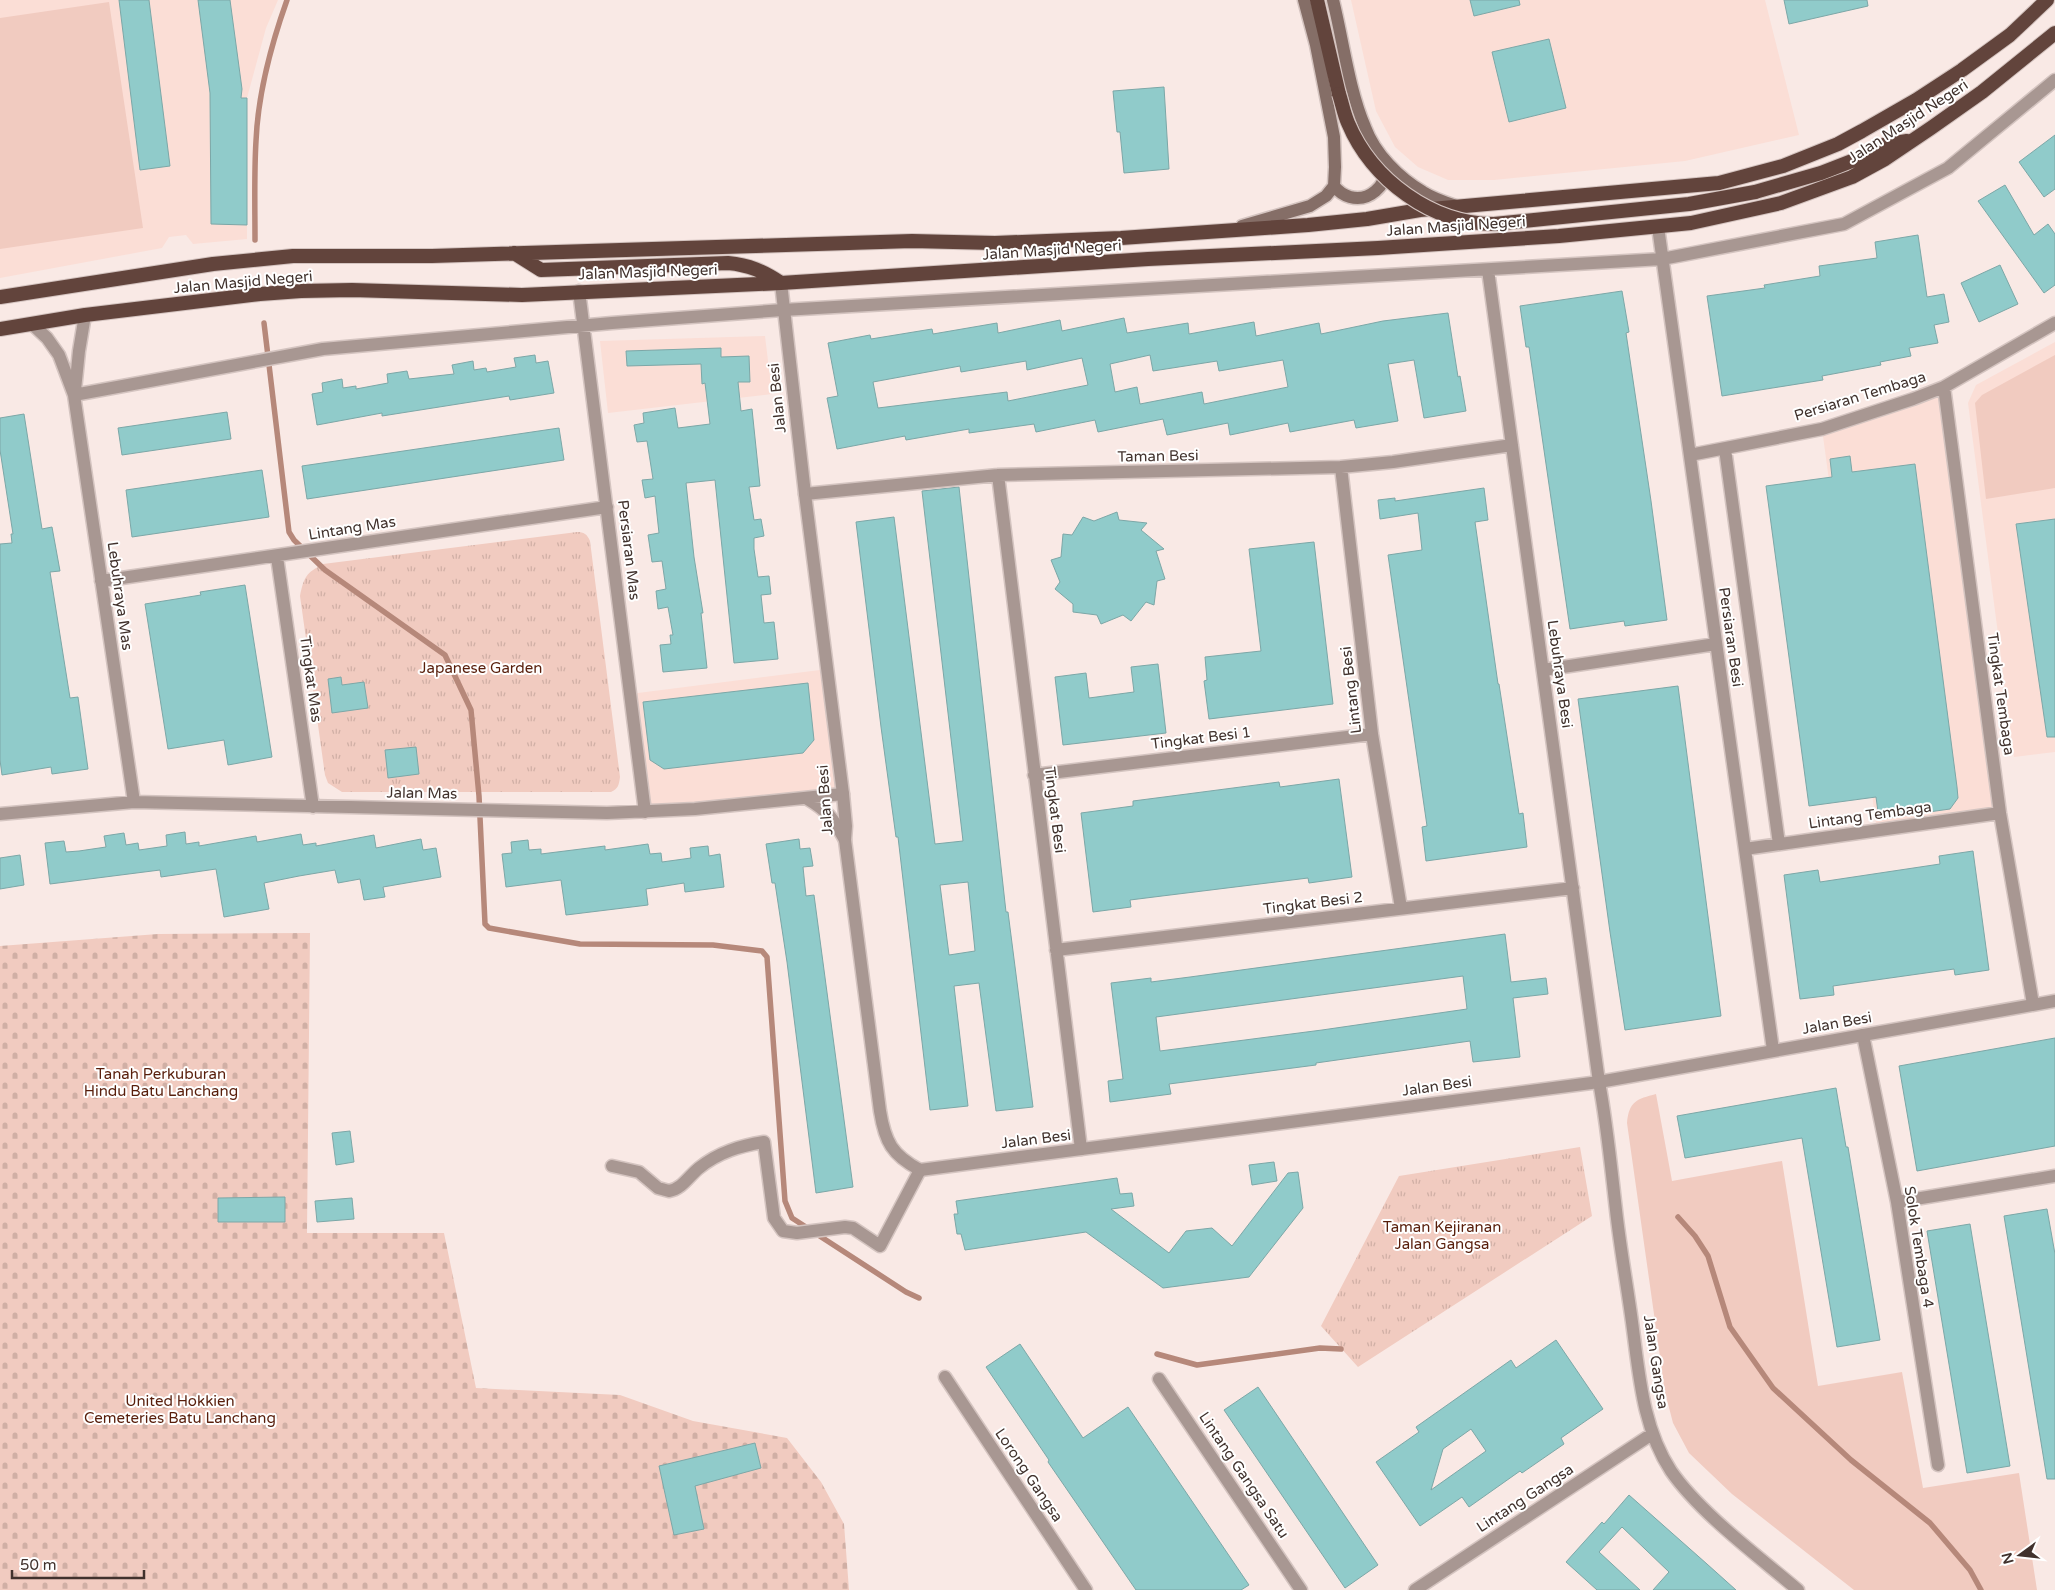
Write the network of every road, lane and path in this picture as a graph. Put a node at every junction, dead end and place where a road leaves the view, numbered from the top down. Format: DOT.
graph roads {
  1 [pos="1304,0"];
  2 [pos="1317,0"];
  3 [pos="1334,0"];
  4 [pos="2047,0"];
  5 [pos="2055,34"];
  6 [pos="2055,80"];
  7 [pos="1913,140"];
  8 [pos="1385,160"];
  9 [pos="1334,186"];
  10 [pos="1459,207"];
  11 [pos="1658,227"];
  12 [pos="1233,228"];
  13 [pos="514,253"];
  14 [pos="1662,259"];
  15 [pos="1488,270"];
  16 [pos="781,283"];
  17 [pos="579,291"];
  18 [pos="0,297"];
  19 [pos="783,310"];
  20 [pos="85,315"];
  21 [pos="2055,322"];
  22 [pos="32,324"];
  23 [pos="583,326"];
  24 [pos="0,329"];
  25 [pos="1944,387"];
  26 [pos="74,395"];
  27 [pos="1512,445"];
  28 [pos="1726,448"];
  29 [pos="1690,455"];
  30 [pos="1340,467"];
  31 [pos="998,475"];
  32 [pos="805,494"];
  33 [pos="607,507"];
  34 [pos="277,557"];
  35 [pos="101,582"];
  36 [pos="1716,644"];
  37 [pos="1543,670"];
  38 [pos="1372,734"];
  39 [pos="1034,775"];
  40 [pos="843,794"];
  41 [pos="806,798"];
  42 [pos="134,802"];
  43 [pos="313,807"];
  44 [pos="645,812"];
  45 [pos="2000,813"];
  46 [pos="0,814"];
  47 [pos="845,840"];
  48 [pos="1778,844"];
  49 [pos="1745,849"];
  50 [pos="1573,888"];
  51 [pos="1400,908"];
  52 [pos="1056,950"];
  53 [pos="2055,1001"];
  54 [pos="2033,1004"];
  55 [pos="1863,1035"];
  56 [pos="1773,1050"];
  57 [pos="1599,1082"];
  58 [pos="1081,1149"];
  59 [pos="612,1166"];
  60 [pos="920,1170"];
  61 [pos="2055,1176"];
  62 [pos="1897,1202"];
  63 [pos="945,1377"];
  64 [pos="1159,1378"];
  65 [pos="1652,1434"];
  66 [pos="1938,1465"];
  67 [pos="1086,1590"];
  68 [pos="1301,1590"];
  69 [pos="1416,1590"];
  70 [pos="1798,1590"];
  1 -- 9 [label="main road"];
  2 -- 7 [label="highway, bridge"];
  3 -- 8 [label="main road"];
  4 -- 10 [label="highway, Jalan Masjid Negeri"];
  5 -- 7 [label="highway, Jalan Masjid Negeri"];
  6 -- 14 [label="street"];
  7 -- 11 [label="highway, Jalan Masjid Negeri"];
  8 -- 9 [label="main road"];
  8 -- 10 [label="main road"];
  9 -- 12 [label="main road"];
  10 -- 12 [label="highway, Jalan Masjid Negeri"];
  11 -- 14 [label="street, Persiaran Besi"];
  11 -- 16 [label="highway, Jalan Masjid Negeri"];
  12 -- 13 [label="highway, Jalan Masjid Negeri"];
  13 -- 16 [label="highway"];
  13 -- 18 [label="highway, Jalan Masjid Negeri"];
  14 -- 15 [label="street"];
  14 -- 29 [label="street, Persiaran Besi"];
  15 -- 19 [label="street"];
  15 -- 27 [label="street, Lebuhraya Besi"];
  16 -- 17 [label="highway, Jalan Masjid Negeri"];
  16 -- 19 [label="street, Jalan Besi"];
  17 -- 20 [label="highway, Jalan Masjid Negeri"];
  17 -- 23 [label="street, Persiaran Mas"];
  19 -- 23 [label="street"];
  19 -- 32 [label="street, Jalan Besi"];
  20 -- 22 [label="highway, Jalan Masjid Negeri"];
  20 -- 26 [label="street, Lebuhraya Mas"];
  21 -- 25 [label="street, Persiaran Tembaga"];
  22 -- 24 [label="highway, Jalan Masjid Negeri"];
  22 -- 26 [label="street, Lebuhraya Mas"];
  23 -- 26 [label="street"];
  23 -- 33 [label="street, Persiaran Mas"];
  25 -- 28 [label="street, Persiaran Tembaga"];
  25 -- 45 [label="street, Tingkat Tembaga"];
  26 -- 35 [label="street, Lebuhraya Mas"];
  27 -- 30 [label="street, Taman Besi"];
  27 -- 37 [label="street, Lebuhraya Besi"];
  28 -- 29 [label="street, Persiaran Tembaga"];
  28 -- 48 [label="street"];
  29 -- 36 [label="street, Persiaran Besi"];
  30 -- 31 [label="street, Taman Besi"];
  30 -- 38 [label="street, Lintang Besi"];
  31 -- 32 [label="street, Taman Besi"];
  31 -- 39 [label="street, Tingkat Besi"];
  32 -- 40 [label="street, Jalan Besi"];
  33 -- 34 [label="street, Lintang Mas"];
  33 -- 44 [label="street, Persiaran Mas"];
  34 -- 35 [label="street, Lintang Mas"];
  34 -- 43 [label="street, Tingkat Mas"];
  35 -- 42 [label="street, Lebuhraya Mas"];
  36 -- 37 [label="street"];
  36 -- 49 [label="street, Persiaran Besi"];
  37 -- 50 [label="street, Lebuhraya Besi"];
  38 -- 39 [label="street, Tingkat Besi 1"];
  38 -- 51 [label="street, Lintang Besi"];
  39 -- 52 [label="street, Tingkat Besi"];
  40 -- 41 [label="street, Jalan Mas"];
  40 -- 47 [label="street, Jalan Besi"];
  41 -- 44 [label="street, Jalan Mas"];
  41 -- 47 [label="street"];
  42 -- 43 [label="street, Jalan Mas"];
  42 -- 46 [label="street, Jalan Mas"];
  43 -- 44 [label="street, Jalan Mas"];
  45 -- 48 [label="street, Lintang Tembaga"];
  45 -- 54 [label="street, Tingkat Tembaga"];
  47 -- 60 [label="street, Jalan Besi"];
  48 -- 49 [label="street, Lintang Tembaga"];
  49 -- 56 [label="street, Persiaran Besi"];
  50 -- 51 [label="street, Tingkat Besi 2"];
  50 -- 57 [label="street, Lebuhraya Besi"];
  51 -- 52 [label="street, Tingkat Besi 2"];
  52 -- 58 [label="street, Tingkat Besi"];
  53 -- 54 [label="street, Jalan Besi"];
  54 -- 55 [label="street, Jalan Besi"];
  55 -- 56 [label="street, Jalan Besi"];
  55 -- 62 [label="street, Solok Tembaga 4"];
  56 -- 57 [label="street, Jalan Besi"];
  57 -- 58 [label="street, Jalan Besi"];
  57 -- 65 [label="street, Jalan Gangsa"];
  58 -- 60 [label="street, Jalan Besi"];
  59 -- 60 [label="street"];
  61 -- 62 [label="street"];
  62 -- 66 [label="street, Solok Tembaga 4"];
  63 -- 67 [label="street, Lorong Gangsa"];
  64 -- 68 [label="street, Lintang Gangsa Satu"];
  65 -- 69 [label="street, Lintang Gangsa"];
  65 -- 70 [label="street, Jalan Gangsa"];
}
